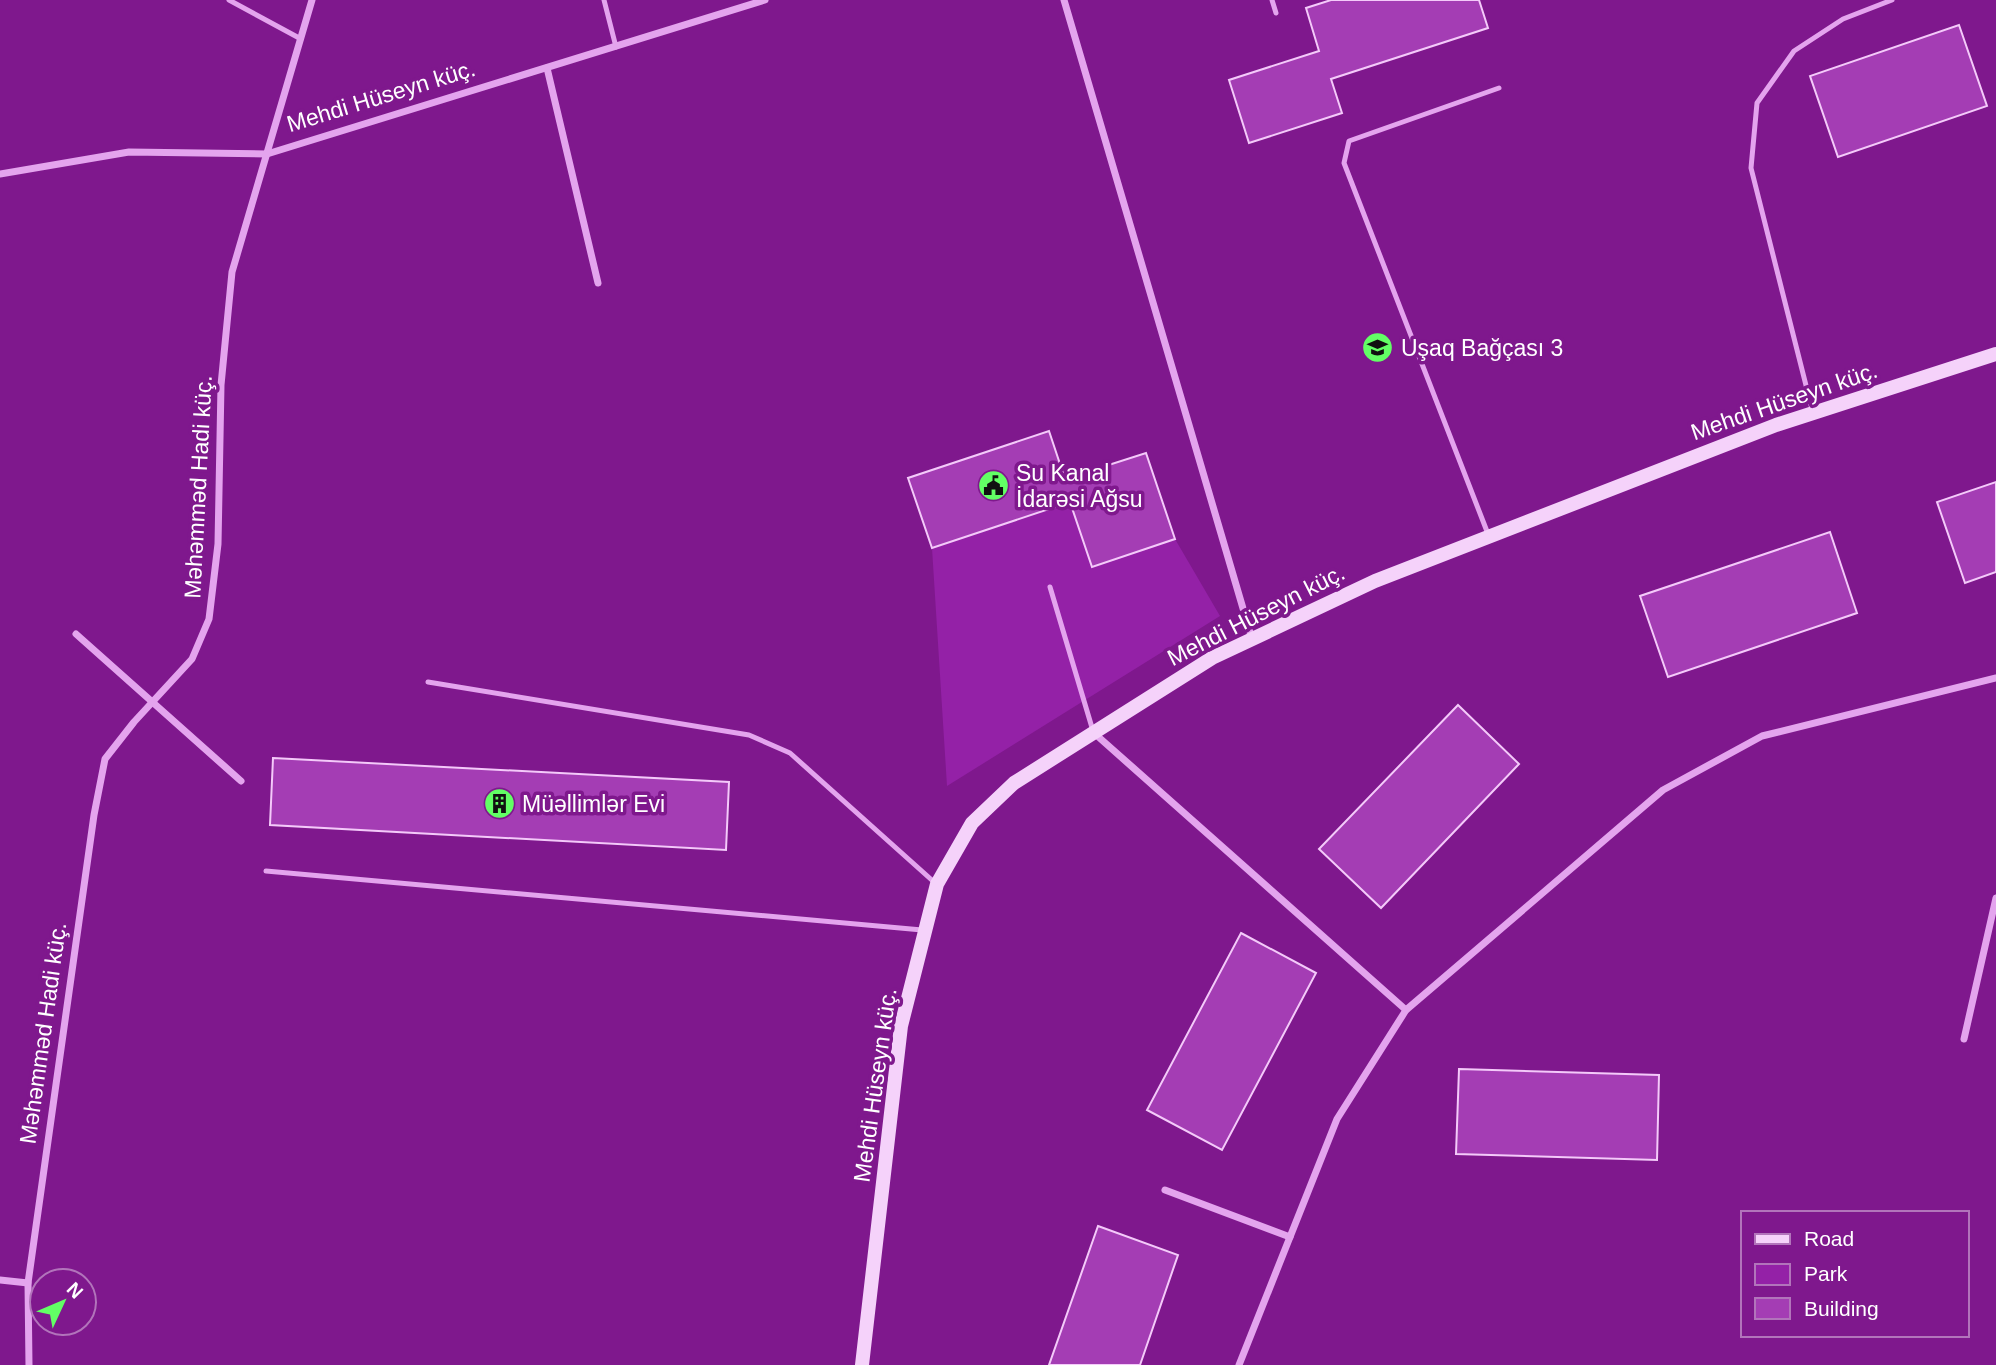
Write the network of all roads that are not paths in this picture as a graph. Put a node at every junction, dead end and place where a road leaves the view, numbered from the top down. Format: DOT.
graph roads {
  1 [pos="229,0"];
  2 [pos="312,0"];
  3 [pos="604,0"];
  4 [pos="765,0"];
  5 [pos="1064,0"];
  6 [pos="1272,0"];
  7 [pos="1892,0"];
  8 [pos="1276,13"];
  9 [pos="301,38"];
  10 [pos="616,47"];
  11 [pos="547,68"];
  12 [pos="1499,88"];
  13 [pos="267,154"];
  14 [pos="0,174"];
  15 [pos="598,284"];
  16 [pos="1996,354"];
  17 [pos="1813,413"];
  18 [pos="1489,537"];
  19 [pos="1050,587"];
  20 [pos="76,634"];
  21 [pos="1252,640"];
  22 [pos="1996,678"];
  23 [pos="428,682"];
  24 [pos="151,703"];
  25 [pos="1094,733"];
  26 [pos="241,781"];
  27 [pos="266,871"];
  28 [pos="937,884"];
  29 [pos="1996,898"];
  30 [pos="925,931"];
  31 [pos="1406,1010"];
  32 [pos="1965,1040"];
  33 [pos="1166,1190"];
  34 [pos="1290,1237"];
  35 [pos="30,1267"];
  36 [pos="0,1280"];
  37 [pos="28,1283"];
  38 [pos="29,1337"];
  39 [pos="29,1365"];
  40 [pos="862,1365"];
  41 [pos="1239,1365"];
  1 -- 9 [label="lane"];
  2 -- 9 [label="street, Məhəmməd Hadi küç."];
  3 -- 10 [label="lane"];
  4 -- 10 [label="street, Mehdi Hüseyn küç."];
  5 -- 21 [label="street"];
  6 -- 8 [label="lane"];
  7 -- 17 [label="lane"];
  9 -- 13 [label="street, Məhəmməd Hadi küç."];
  10 -- 11 [label="street, Mehdi Hüseyn küç."];
  11 -- 13 [label="street, Mehdi Hüseyn küç."];
  11 -- 15 [label="street"];
  12 -- 18 [label="lane"];
  13 -- 14 [label="street, Mehdi Hüseyn küç."];
  13 -- 24 [label="street, Məhəmməd Hadi küç."];
  16 -- 17 [label="street, Mehdi Hüseyn küç."];
  17 -- 18 [label="street, Mehdi Hüseyn küç."];
  18 -- 21 [label="street, Mehdi Hüseyn küç."];
  19 -- 25 [label="lane"];
  20 -- 24 [label="street"];
  21 -- 25 [label="street, Mehdi Hüseyn küç."];
  22 -- 31 [label="street"];
  23 -- 28 [label="lane"];
  24 -- 26 [label="street"];
  24 -- 35 [label="street, Məhəmməd Hadi küç."];
  25 -- 28 [label="street, Mehdi Hüseyn küç."];
  25 -- 31 [label="street"];
  27 -- 30 [label="lane"];
  28 -- 30 [label="street, Mehdi Hüseyn küç."];
  29 -- 32 [label="street"];
  30 -- 40 [label="street, Mehdi Hüseyn küç."];
  31 -- 34 [label="street"];
  33 -- 34 [label="street"];
  34 -- 41 [label="street"];
  36 -- 37 [label="street"];
  38 -- 39 [label="street, Məhəmməd Hadi küç."];
}
